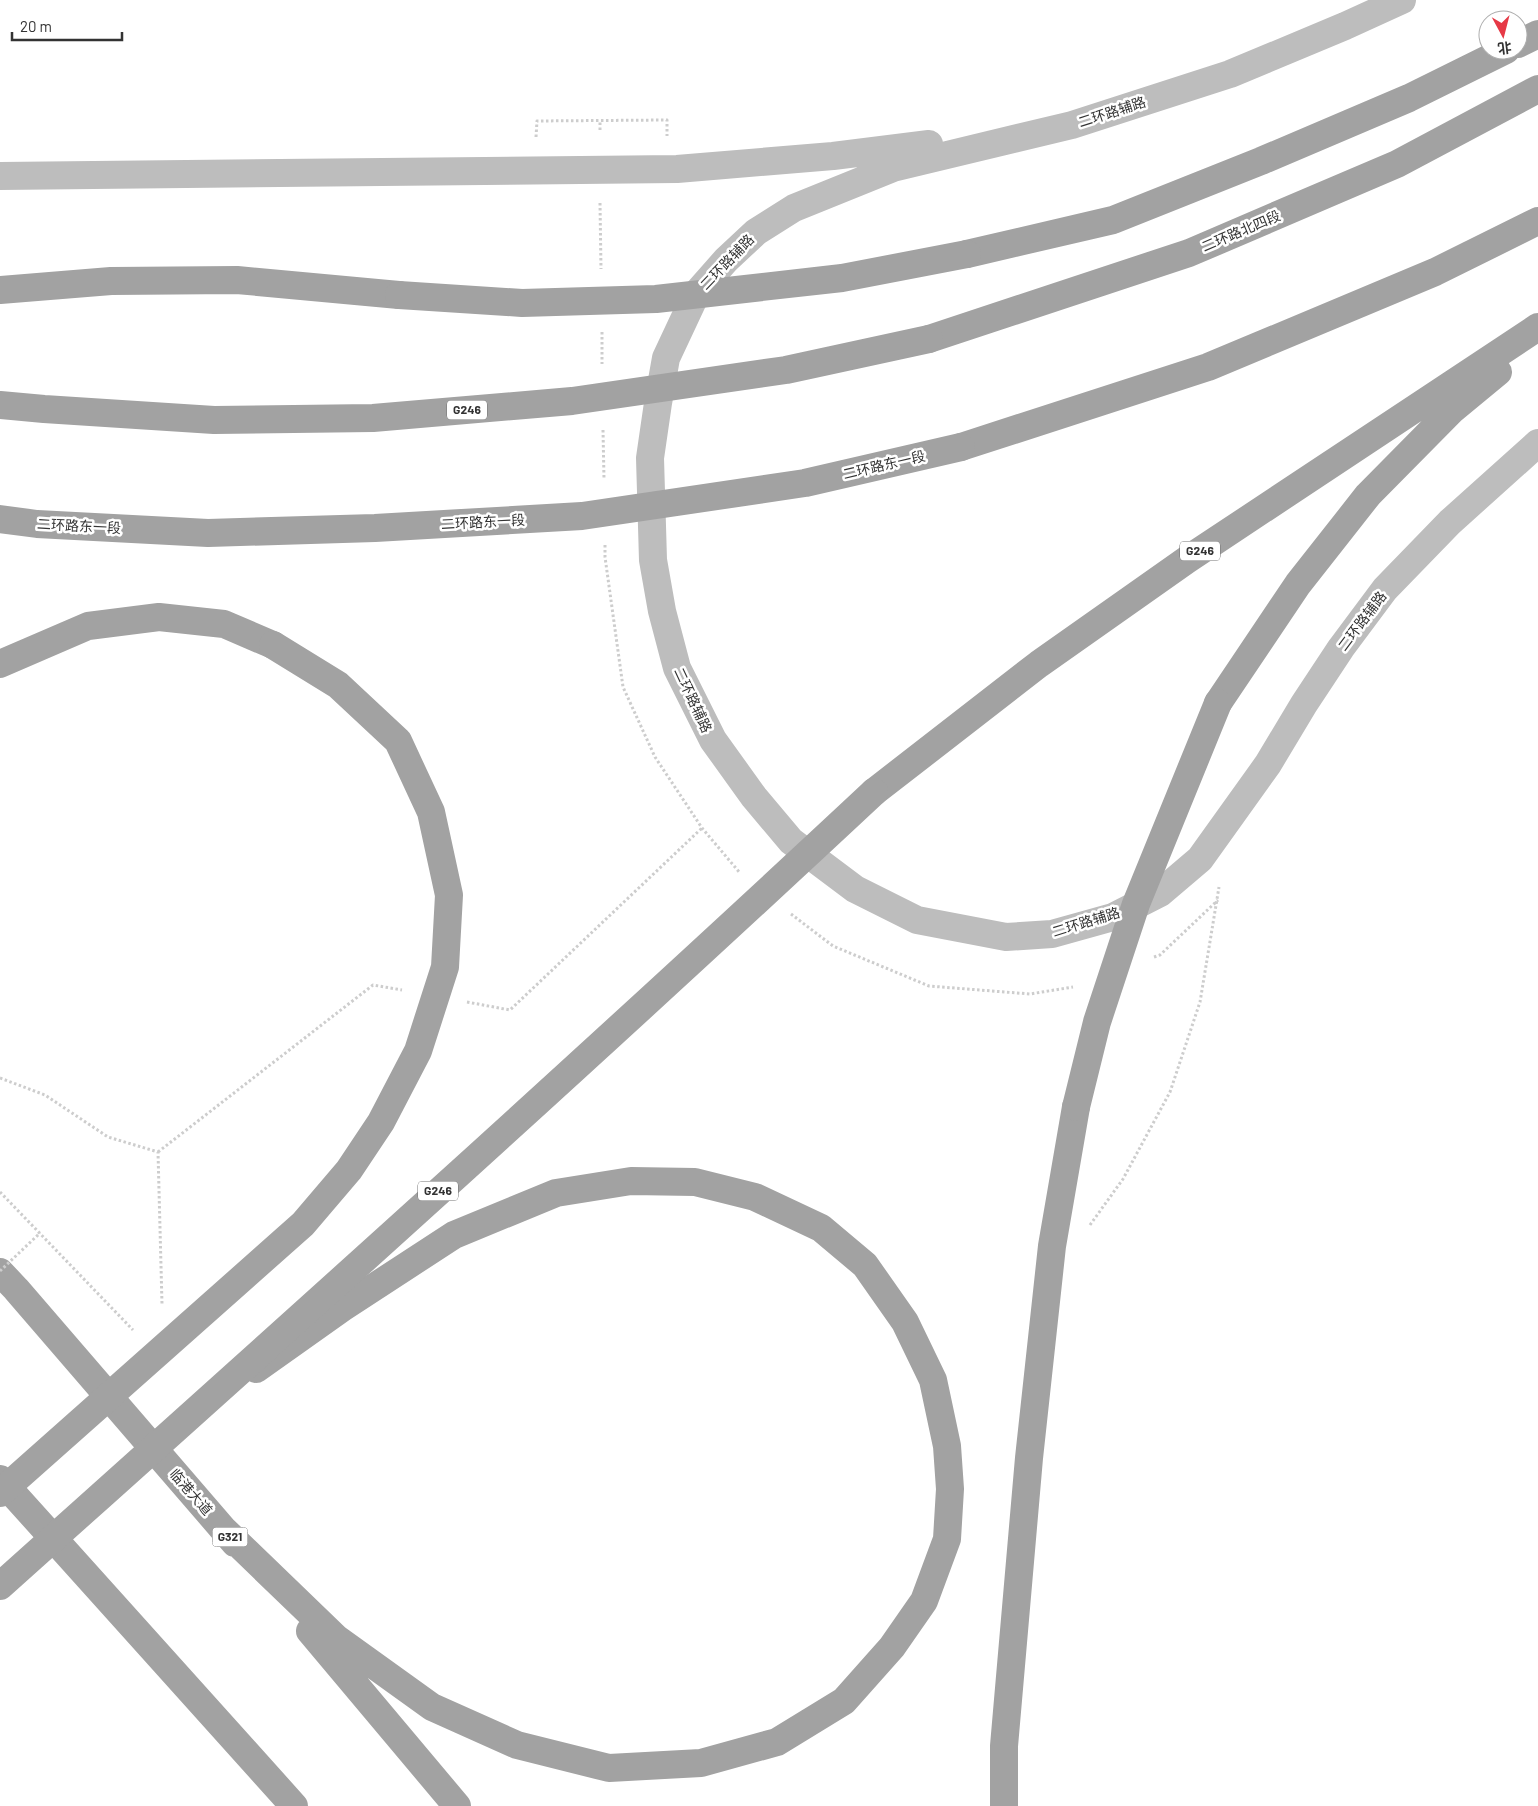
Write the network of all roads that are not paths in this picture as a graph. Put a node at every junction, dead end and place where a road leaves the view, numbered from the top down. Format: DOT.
graph roads {
  1 [pos="1402,0"];
  2 [pos="1486,60"];
  3 [pos="1538,90"];
  4 [pos="1072,125"];
  5 [pos="0,176"];
  6 [pos="1538,221"];
  7 [pos="0,290"];
  8 [pos="1538,327"];
  9 [pos="1538,340"];
  10 [pos="0,405"];
  11 [pos="1538,443"];
  12 [pos="0,520"];
  13 [pos="0,664"];
  14 [pos="4,1275"];
  15 [pos="198,1410"];
  16 [pos="0,1479"];
  17 [pos="0,1493"];
  18 [pos="224,1530"];
  19 [pos="0,1586"];
  20 [pos="294,1806"];
  21 [pos="457,1806"];
  22 [pos="1004,1806"];
  1 -- 4 [label="main road, 二环路辅路"];
  2 -- 7 [label="highway, bridge"];
  3 -- 10 [label="highway, 二环路北四段 / G246, bridge"];
  4 -- 5 [label="main road"];
  4 -- 11 [label="main road, 二环路辅路"];
  6 -- 12 [label="highway, 二环路东一段, bridge"];
  8 -- 15 [label="highway, G246, bridge"];
  9 -- 22 [label="highway, bridge"];
  13 -- 17 [label="highway, bridge"];
  14 -- 18 [label="highway, 临港大道 / G321"];
  15 -- 18 [label="highway, bridge"];
  15 -- 19 [label="highway, G246, bridge"];
  16 -- 20 [label="highway"];
  18 -- 21 [label="highway, 临港大道 / G321"];
}
